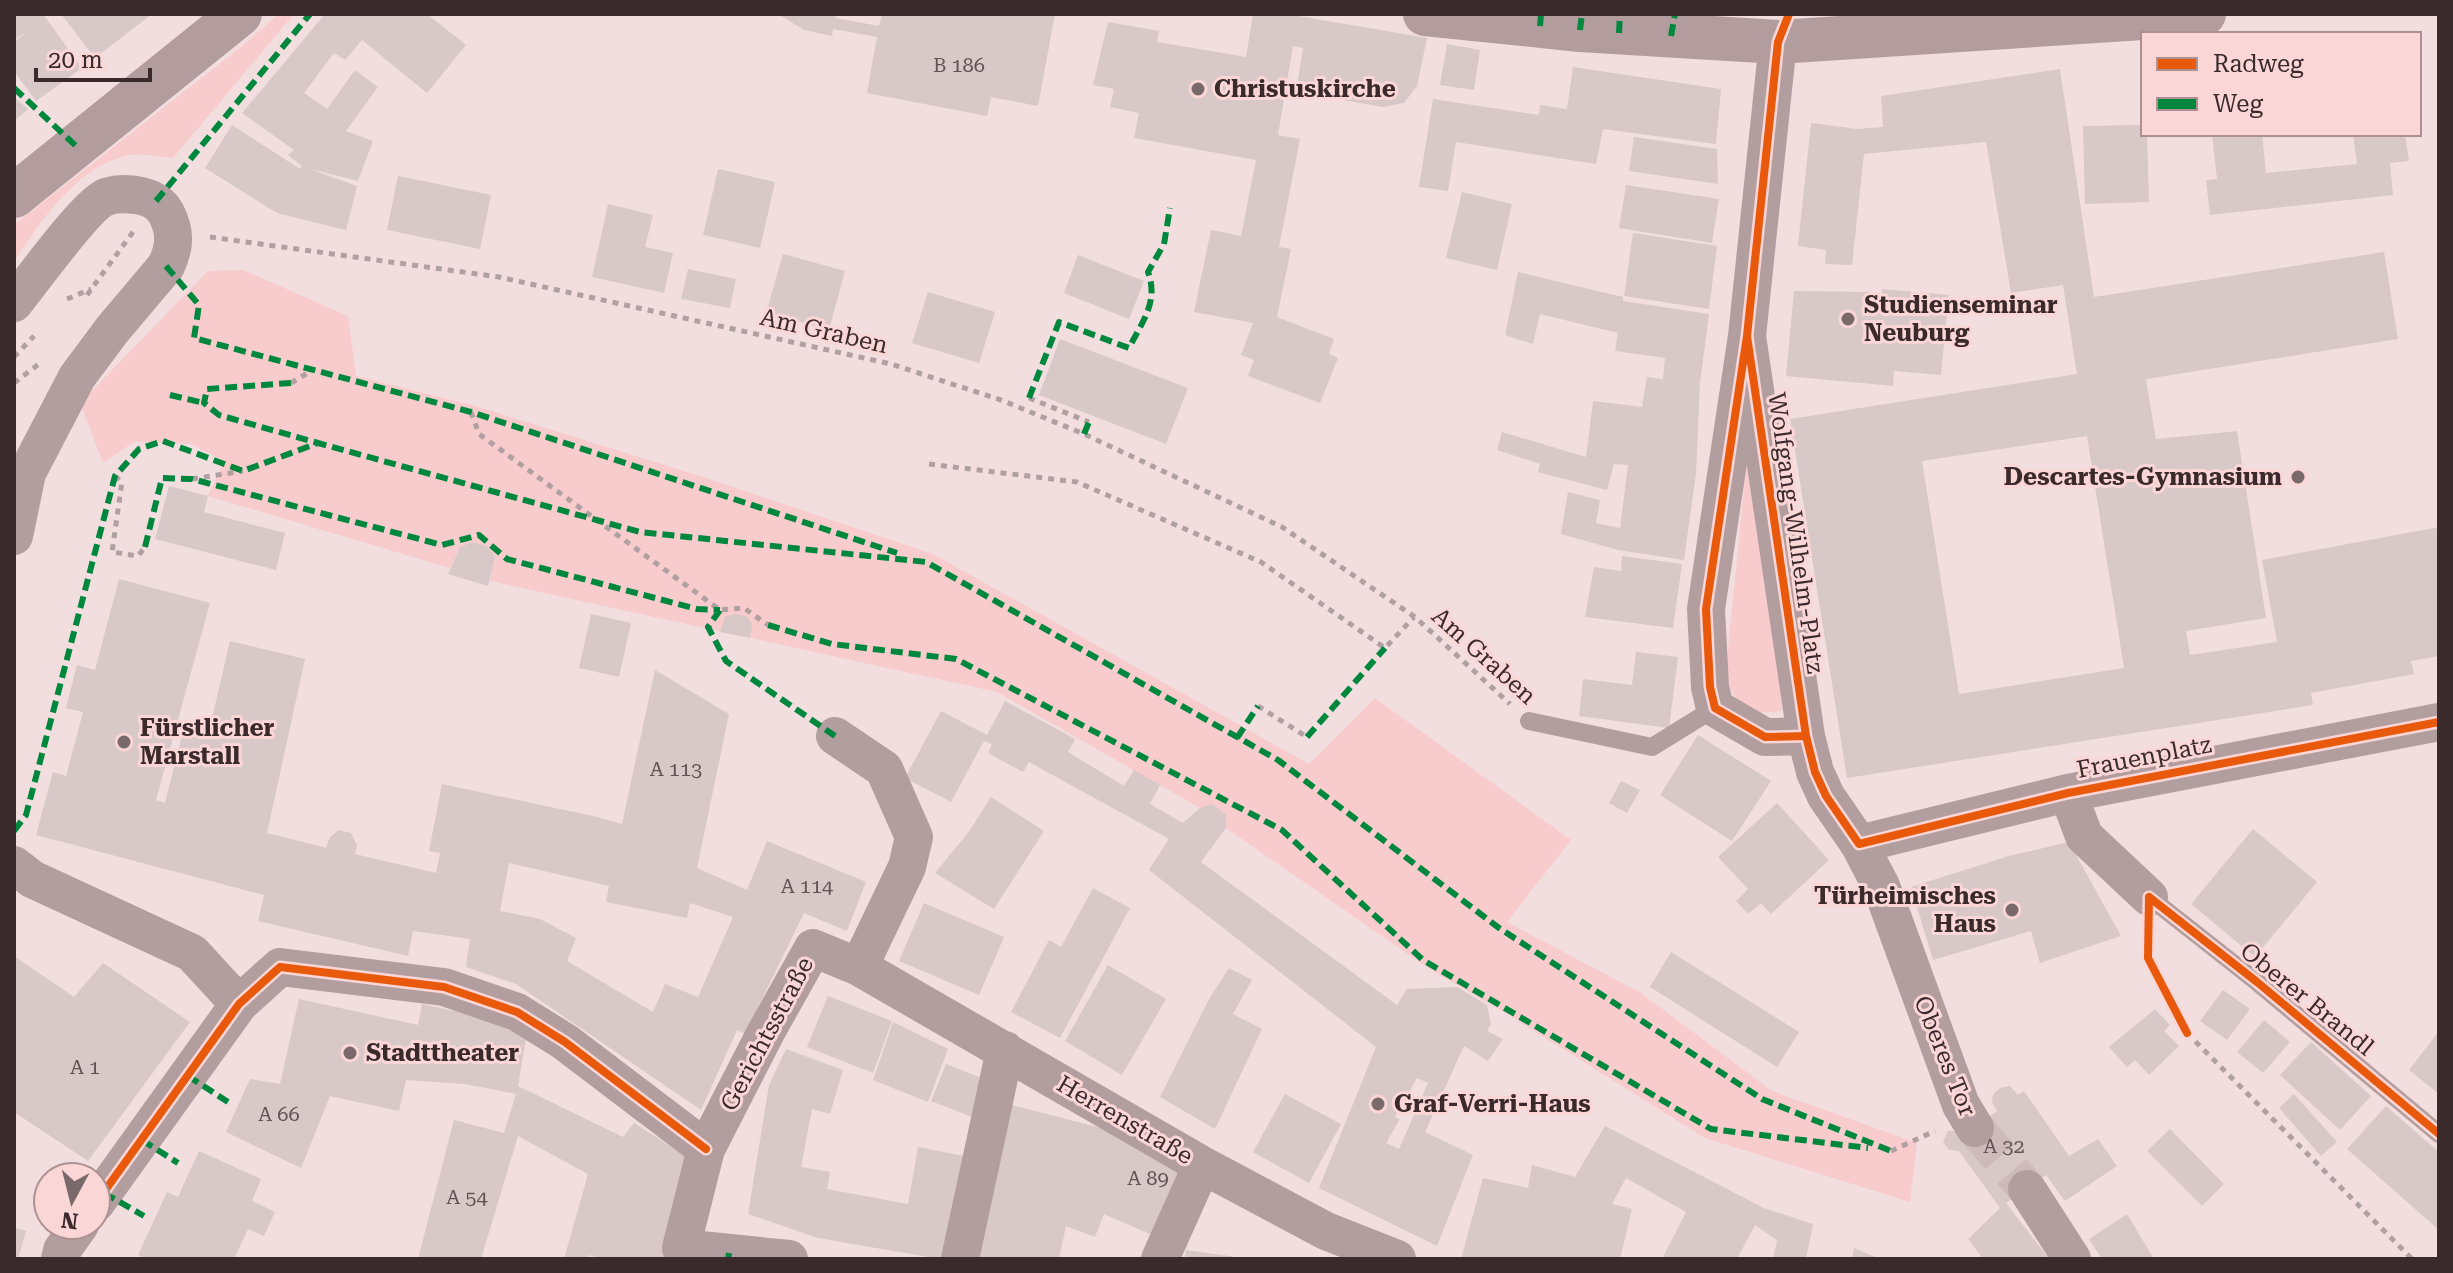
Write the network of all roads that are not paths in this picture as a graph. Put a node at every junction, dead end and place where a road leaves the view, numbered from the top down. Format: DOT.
graph roads {
  1 [pos="240,14"];
  2 [pos="1425,14"];
  3 [pos="2204,14"];
  4 [pos="1784,28"];
  5 [pos="14,196"];
  6 [pos="14,303"];
  7 [pos="1747,336"];
  8 [pos="14,536"];
  9 [pos="1715,708"];
  10 [pos="1529,721"];
  11 [pos="2439,722"];
  12 [pos="835,736"];
  13 [pos="1806,736"];
  14 [pos="2068,793"];
  15 [pos="1859,844"];
  16 [pos="14,865"];
  17 [pos="2149,897"];
  18 [pos="859,967"];
  19 [pos="239,1004"];
  20 [pos="1005,1050"];
  21 [pos="1968,1116"];
  22 [pos="2439,1134"];
  23 [pos="706,1149"];
  24 [pos="1202,1165"];
  25 [pos="112,1181"];
  26 [pos="2027,1189"];
  27 [pos="68,1241"];
  28 [pos="679,1253"];
  29 [pos="60,1259"];
  30 [pos="789,1259"];
  31 [pos="960,1259"];
  32 [pos="1160,1259"];
  33 [pos="1397,1259"];
  34 [pos="2072,1259"];
  1 -- 5 [label="main road"];
  2 -- 4 [label="main road"];
  3 -- 4 [label="main road"];
  4 -- 7 [label="street, Wolfgang-Wilhelm-Platz"];
  6 -- 8 [label="street"];
  7 -- 9 [label="street, Wolfgang-Wilhelm-Platz"];
  7 -- 13 [label="street, Wolfgang-Wilhelm-Platz"];
  9 -- 10 [label="lane"];
  9 -- 13 [label="street"];
  11 -- 14 [label="street, Frauenplatz"];
  12 -- 18 [label="street"];
  13 -- 15 [label="street, Wolfgang-Wilhelm-Platz"];
  14 -- 15 [label="street, Frauenplatz"];
  14 -- 17 [label="street, Oberer Brandl"];
  15 -- 21 [label="street, Oberes Tor"];
  16 -- 19 [label="street"];
  17 -- 22 [label="lane, Oberer Brandl"];
  18 -- 20 [label="street, Herrenstraße"];
  18 -- 23 [label="street, Gerichtsstraße"];
  19 -- 23 [label="street"];
  19 -- 25 [label="street"];
  20 -- 24 [label="street, Herrenstraße"];
  20 -- 31 [label="street"];
  23 -- 28 [label="street, Gerichtsstraße"];
  24 -- 32 [label="street"];
  24 -- 33 [label="street, Herrenstraße"];
  26 -- 34 [label="street"];
  27 -- 29 [label="street"];
  28 -- 30 [label="street"];
}
